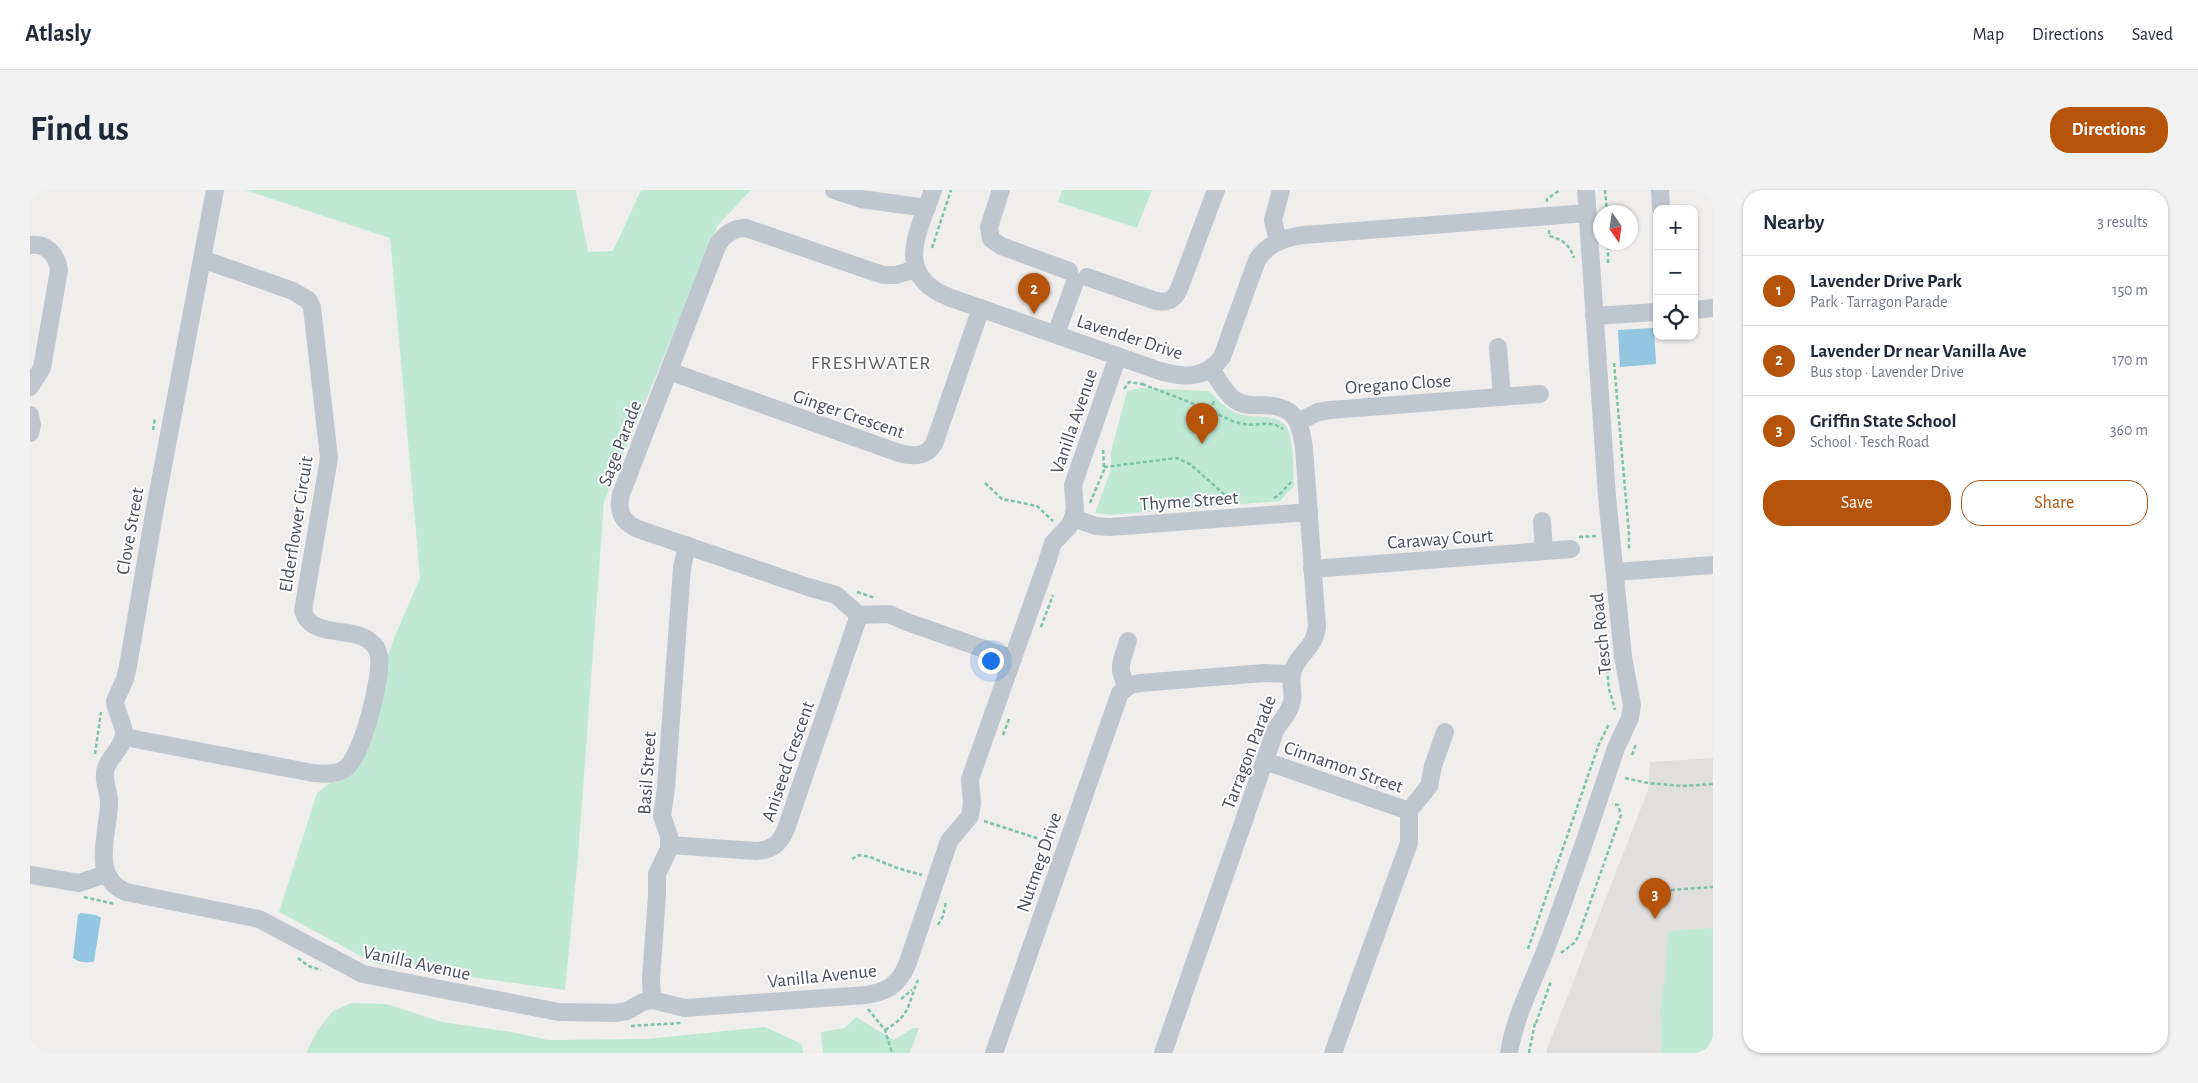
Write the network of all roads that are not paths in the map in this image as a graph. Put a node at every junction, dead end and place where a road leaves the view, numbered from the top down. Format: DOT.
graph roads {
  1 [pos="215,190"];
  2 [pos="834,190"];
  3 [pos="934,190"];
  4 [pos="1001,190"];
  5 [pos="1216,190"];
  6 [pos="1281,190"];
  7 [pos="1586,190"];
  8 [pos="1660,190"];
  9 [pos="1661,205"];
  10 [pos="927,208"];
  11 [pos="1587,213"];
  12 [pos="1278,241"];
  13 [pos="30,245"];
  14 [pos="202,259"];
  15 [pos="916,269"];
  16 [pos="1077,276"];
  17 [pos="981,308"];
  18 [pos="1713,308"];
  19 [pos="1698,310"];
  20 [pos="1653,312"];
  21 [pos="1594,316"];
  22 [pos="1056,334"];
  23 [pos="1498,347"];
  24 [pos="1118,356"];
  25 [pos="1211,369"];
  26 [pos="669,372"];
  27 [pos="30,387"];
  28 [pos="1540,394"];
  29 [pos="1502,397"];
  30 [pos="30,415"];
  31 [pos="1293,429"];
  32 [pos="30,433"];
  33 [pos="1309,512"];
  34 [pos="1074,518"];
  35 [pos="1542,521"];
  36 [pos="1576,543"];
  37 [pos="687,546"];
  38 [pos="1544,551"];
  39 [pos="1713,565"];
  40 [pos="1312,569"];
  41 [pos="1615,572"];
  42 [pos="859,615"];
  43 [pos="1128,641"];
  44 [pos="1013,659"];
  45 [pos="1292,674"];
  46 [pos="1127,687"];
  47 [pos="1445,732"];
  48 [pos="124,737"];
  49 [pos="1265,762"];
  50 [pos="1409,810"];
  51 [pos="670,845"];
  52 [pos="106,874"];
  53 [pos="30,875"];
  54 [pos="652,1000"];
  55 [pos="994,1053"];
  56 [pos="1164,1053"];
  57 [pos="1334,1053"];
  58 [pos="1509,1053"];
  1 -- 14 [label="street, Clove Street"];
  2 -- 10 [label="street"];
  3 -- 10 [label="street"];
  4 -- 16 [label="street"];
  5 -- 16 [label="street"];
  6 -- 12 [label="street"];
  7 -- 11 [label="street, Tesch Road"];
  8 -- 9 [label="street"];
  10 -- 15 [label="street"];
  11 -- 12 [label="street"];
  11 -- 21 [label="street, Tesch Road"];
  12 -- 25 [label="street"];
  13 -- 27 [label="street"];
  14 -- 48 [label="street, Clove Street"];
  14 -- 48 [label="street, Elderflower Circuit"];
  15 -- 17 [label="street, Lavender Drive"];
  15 -- 26 [label="street, Sage Parade"];
  16 -- 22 [label="street"];
  17 -- 22 [label="street, Lavender Drive"];
  17 -- 26 [label="street, Ginger Crescent"];
  18 -- 19 [label="street"];
  20 -- 21 [label="street"];
  21 -- 41 [label="street, Tesch Road"];
  22 -- 24 [label="street, Lavender Drive"];
  23 -- 29 [label="street"];
  24 -- 25 [label="street, Lavender Drive"];
  24 -- 34 [label="street, Vanilla Avenue"];
  25 -- 31 [label="street"];
  26 -- 37 [label="street, Sage Parade"];
  28 -- 29 [label="street, Oregano Close"];
  29 -- 31 [label="street, Oregano Close"];
  30 -- 32 [label="street"];
  31 -- 33 [label="street, Tarragon Parade"];
  33 -- 34 [label="street, Thyme Street"];
  33 -- 40 [label="street, Tarragon Parade"];
  34 -- 44 [label="street, Vanilla Avenue"];
  35 -- 38 [label="street"];
  36 -- 38 [label="street, Caraway Court"];
  37 -- 42 [label="street, Sage Parade"];
  37 -- 51 [label="street, Basil Street"];
  38 -- 40 [label="street, Caraway Court"];
  39 -- 41 [label="street"];
  40 -- 45 [label="street, Tarragon Parade"];
  41 -- 58 [label="street, Tesch Road"];
  42 -- 44 [label="street"];
  42 -- 51 [label="street, Aniseed Crescent"];
  43 -- 46 [label="street"];
  44 -- 54 [label="street, Vanilla Avenue"];
  45 -- 46 [label="street"];
  45 -- 49 [label="street, Tarragon Parade"];
  46 -- 55 [label="street, Nutmeg Drive"];
  47 -- 50 [label="street"];
  48 -- 52 [label="street"];
  49 -- 50 [label="street, Cinnamon Street"];
  49 -- 56 [label="street, Tarragon Parade"];
  50 -- 57 [label="street"];
  51 -- 54 [label="street"];
  52 -- 53 [label="street"];
  52 -- 54 [label="street, Vanilla Avenue"];
}
